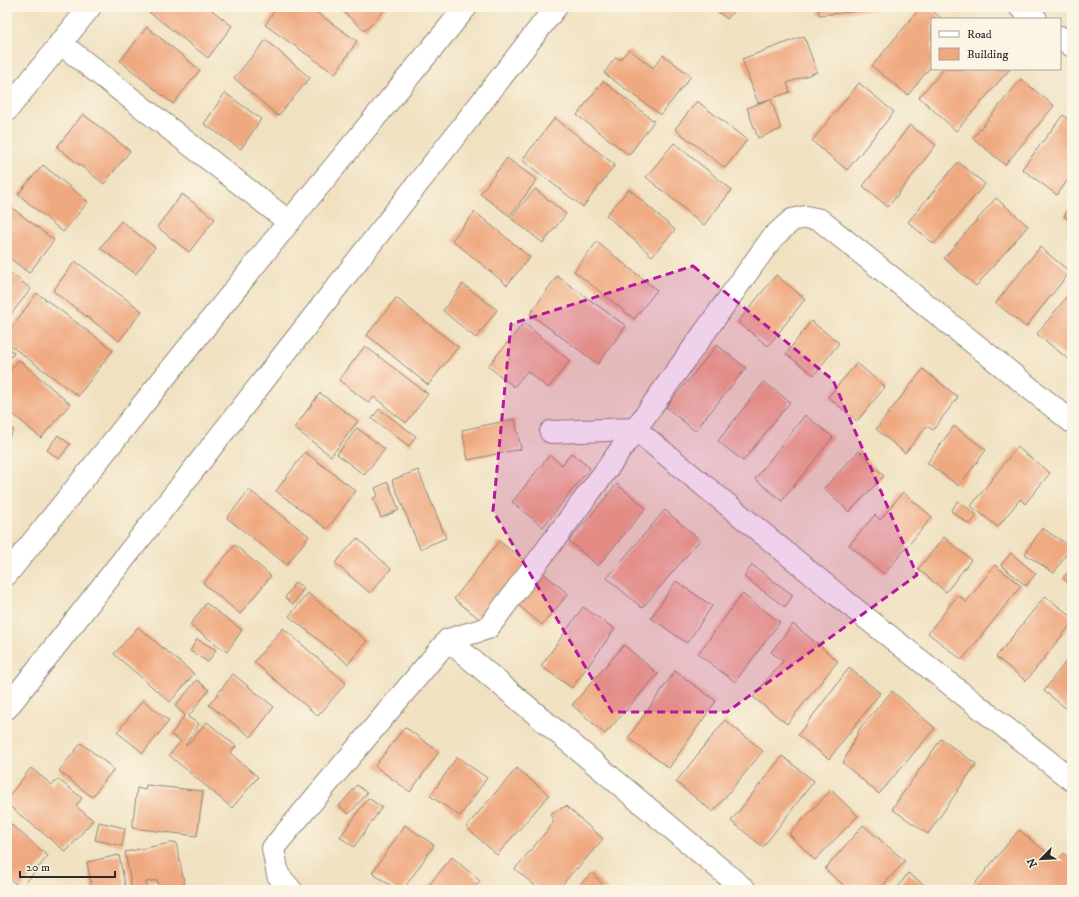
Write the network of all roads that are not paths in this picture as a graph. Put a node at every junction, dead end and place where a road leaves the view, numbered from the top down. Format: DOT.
graph roads {
  1 [pos="90,7"];
  2 [pos="466,7"];
  3 [pos="556,7"];
  4 [pos="1020,7"];
  5 [pos="1035,18"];
  6 [pos="1061,38"];
  7 [pos="60,43"];
  8 [pos="1072,46"];
  9 [pos="7,110"];
  10 [pos="289,222"];
  11 [pos="1072,422"];
  12 [pos="635,429"];
  13 [pos="551,432"];
  14 [pos="7,574"];
  15 [pos="448,640"];
  16 [pos="7,708"];
  17 [pos="1072,780"];
  18 [pos="291,890"];
  19 [pos="745,890"];
  1 -- 7 [label="street"];
  2 -- 10 [label="street"];
  3 -- 16 [label="street"];
  4 -- 5 [label="street"];
  6 -- 8 [label="street"];
  7 -- 9 [label="street"];
  7 -- 10 [label="street"];
  10 -- 14 [label="street"];
  11 -- 12 [label="street"];
  12 -- 13 [label="street"];
  12 -- 15 [label="street"];
  12 -- 17 [label="street"];
  15 -- 18 [label="street"];
  15 -- 19 [label="street"];
}
